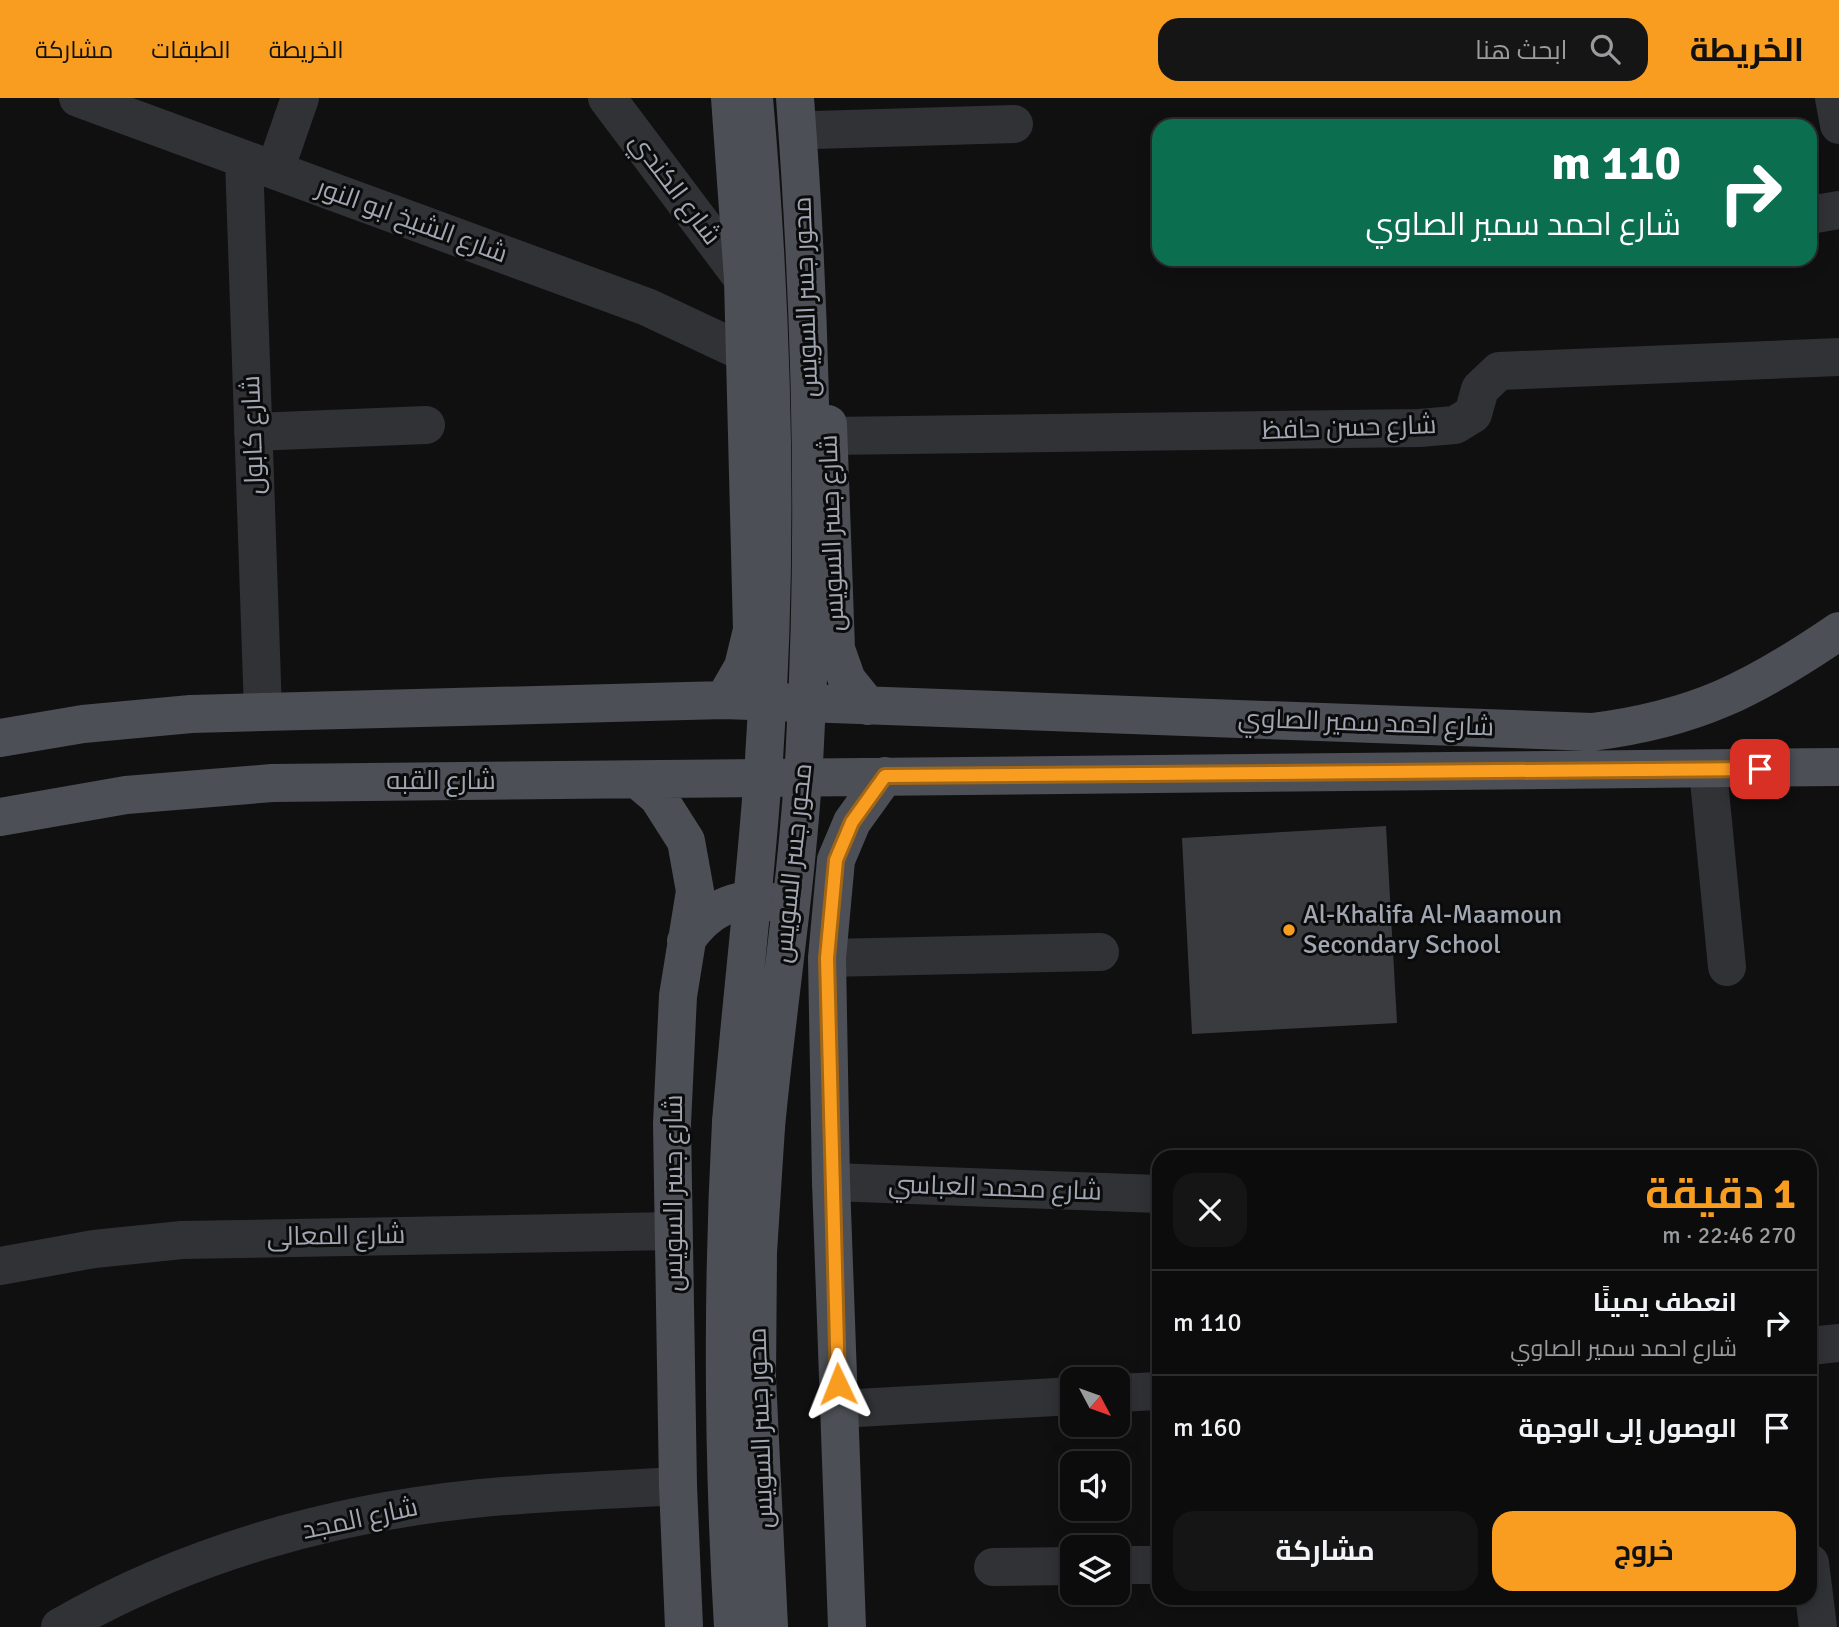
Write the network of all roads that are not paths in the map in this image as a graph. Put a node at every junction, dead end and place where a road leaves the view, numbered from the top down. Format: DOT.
graph roads {
  1 [pos="78,98"];
  2 [pos="300,98"];
  3 [pos="607,98"];
  4 [pos="730,98"];
  5 [pos="754,98"];
  6 [pos="1834,98"];
  7 [pos="807,109"];
  8 [pos="1014,124"];
  9 [pos="1839,125"];
  10 [pos="260,164"];
  11 [pos="1839,210"];
  12 [pos="1817,214"];
  13 [pos="743,279"];
  14 [pos="743,352"];
  15 [pos="1839,357"];
  16 [pos="426,425"];
  17 [pos="253,432"];
  18 [pos="829,436"];
  19 [pos="752,629"];
  20 [pos="835,631"];
  21 [pos="1839,631"];
  22 [pos="724,700"];
  23 [pos="869,706"];
  24 [pos="263,711"];
  25 [pos="0,738"];
  26 [pos="1839,767"];
  27 [pos="1707,770"];
  28 [pos="885,776"];
  29 [pos="638,780"];
  30 [pos="0,817"];
  31 [pos="686,941"];
  32 [pos="1100,951"];
  33 [pos="827,958"];
  34 [pos="1727,967"];
  35 [pos="748,1124"];
  36 [pos="831,1182"];
  37 [pos="1152,1194"];
  38 [pos="673,1231"];
  39 [pos="0,1266"];
  40 [pos="1839,1343"];
  41 [pos="1817,1345"];
  42 [pos="1152,1391"];
  43 [pos="1130,1392"];
  44 [pos="1060,1397"];
  45 [pos="839,1409"];
  46 [pos="678,1486"];
  47 [pos="1130,1565"];
  48 [pos="1152,1565"];
  49 [pos="1060,1566"];
  50 [pos="993,1567"];
  51 [pos="1815,1605"];
  52 [pos="60,1627"];
  53 [pos="684,1627"];
  54 [pos="733,1627"];
  55 [pos="769,1627"];
  56 [pos="847,1627"];
  57 [pos="1818,1627"];
  1 -- 10 [label="street, شارع الشيخ ابو النور"];
  2 -- 10 [label="street"];
  3 -- 13 [label="street, شارع الكندي"];
  4 -- 13 [label="main road"];
  5 -- 35 [label="main road, محور جسر السويس, bridge"];
  6 -- 9 [label="street"];
  7 -- 8 [label="street"];
  7 -- 18 [label="main road, شارع جسر السويس"];
  7 -- 35 [label="main road, محور جسر السويس, bridge"];
  10 -- 14 [label="street, شارع الشيخ ابو النور"];
  10 -- 17 [label="street, شارع كابول"];
  11 -- 12 [label="street"];
  13 -- 14 [label="main road"];
  14 -- 19 [label="main road"];
  15 -- 18 [label="street, شارع حسن حافظ"];
  16 -- 17 [label="street"];
  17 -- 24 [label="street, شارع كابول"];
  18 -- 20 [label="main road, شارع جسر السويس"];
  19 -- 20 [label="main road"];
  19 -- 22 [label="main road"];
  20 -- 23 [label="main road, شارع جسر السويس"];
  21 -- 23 [label="main road, شارع احمد سمير الصاوي"];
  22 -- 23 [label="main road"];
  22 -- 24 [label="main road"];
  24 -- 25 [label="main road"];
  26 -- 27 [label="main road, شارع احمد سمير الصاوي"];
  27 -- 28 [label="main road, شارع احمد سمير الصاوي"];
  27 -- 34 [label="street"];
  28 -- 29 [label="main road, شارع القبه"];
  28 -- 33 [label="main road"];
  29 -- 30 [label="main road, شارع القبه"];
  29 -- 31 [label="main road, شارع جسر السويس"];
  31 -- 33 [label="main road"];
  31 -- 38 [label="main road, شارع جسر السويس"];
  32 -- 33 [label="street"];
  33 -- 36 [label="main road"];
  35 -- 54 [label="main road, محور جسر السويس"];
  35 -- 55 [label="main road, محور جسر السويس"];
  36 -- 37 [label="street, شارع محمد العباسي"];
  36 -- 45 [label="main road"];
  38 -- 39 [label="street, شارع المعالى"];
  38 -- 46 [label="main road, شارع جسر السويس"];
  40 -- 41 [label="street"];
  42 -- 43 [label="street"];
  44 -- 45 [label="street"];
  45 -- 56 [label="main road"];
  46 -- 52 [label="street, شارع المجد"];
  46 -- 53 [label="main road, شارع جسر السويس"];
  47 -- 48 [label="street"];
  49 -- 50 [label="street"];
  51 -- 57 [label="street"];
}
